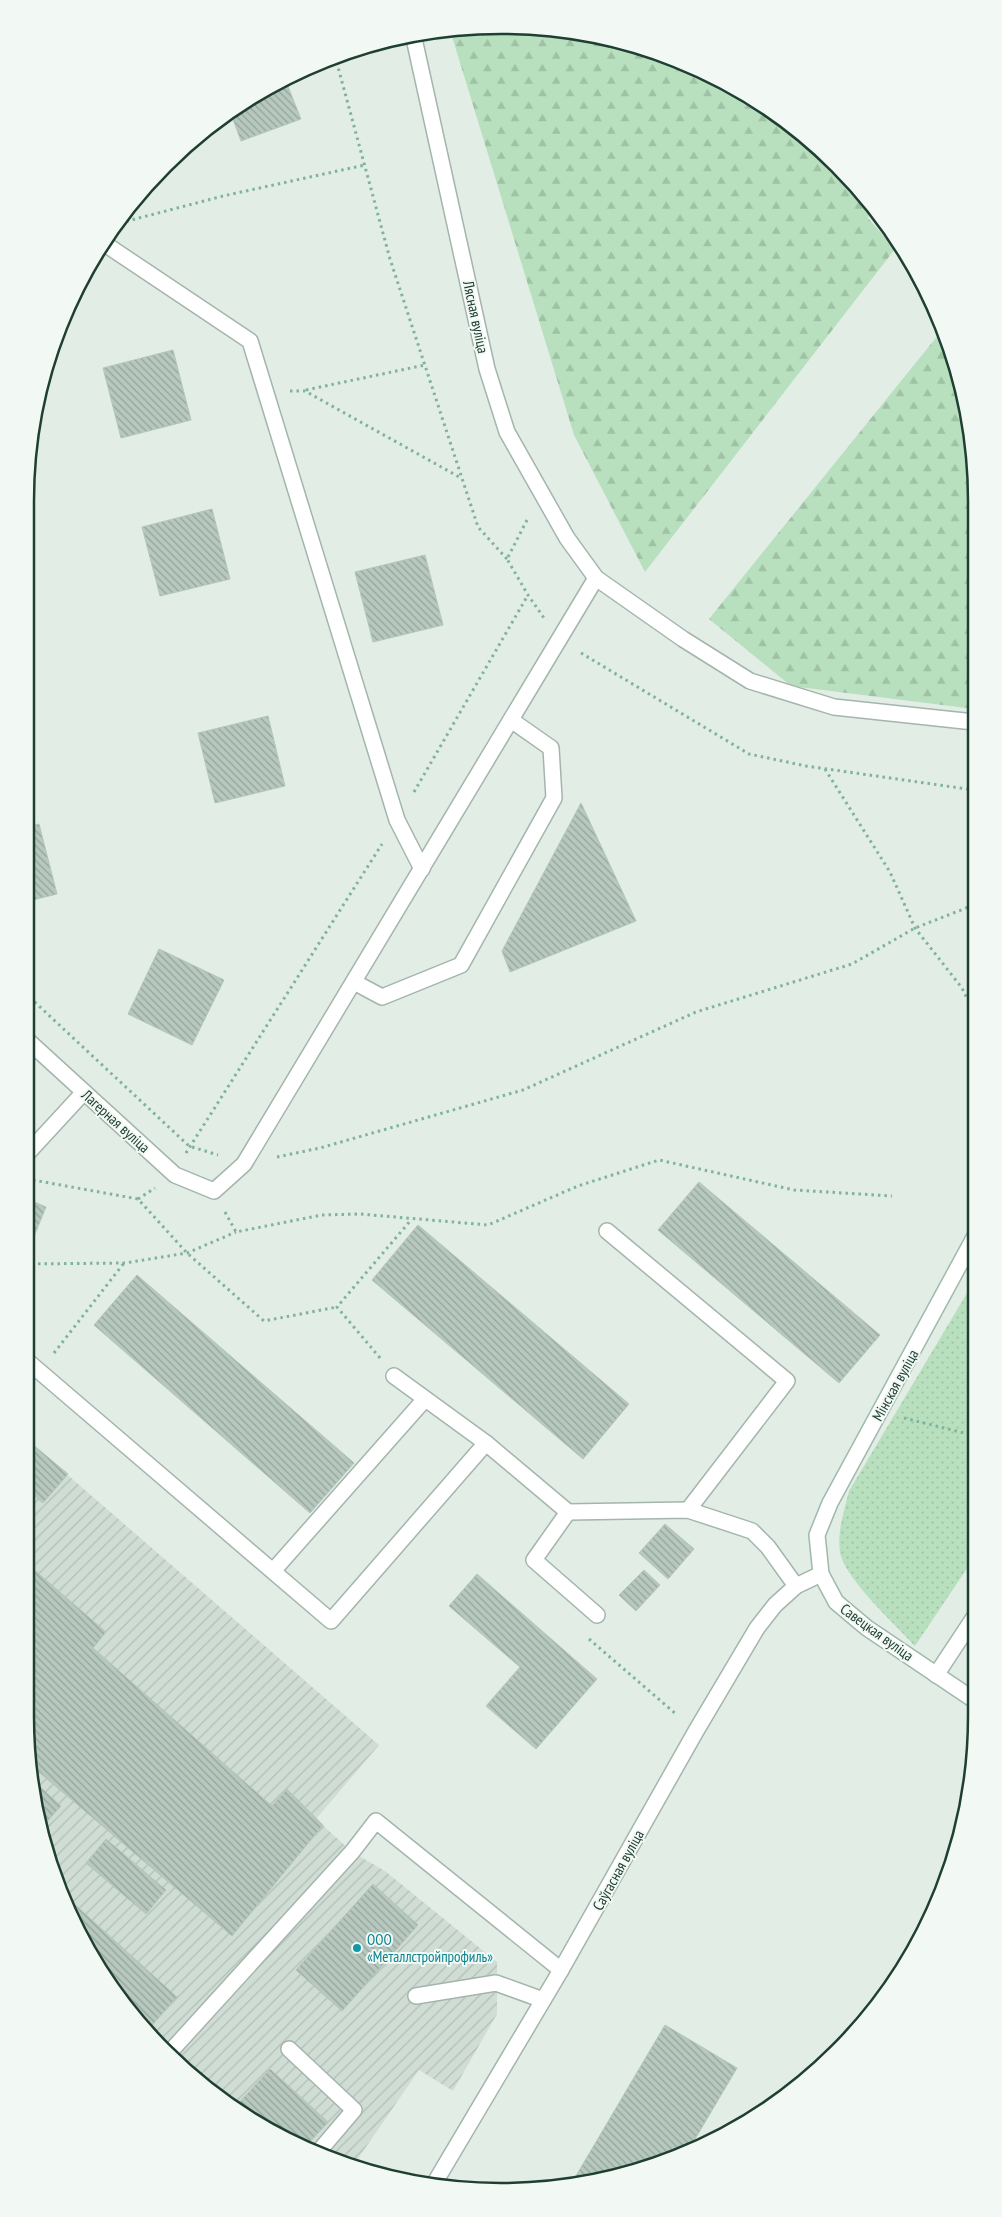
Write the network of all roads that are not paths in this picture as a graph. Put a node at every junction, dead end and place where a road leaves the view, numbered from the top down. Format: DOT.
graph roads {
  1 [pos="415,42"];
  2 [pos="109,246"];
  3 [pos="596,578"];
  4 [pos="511,720"];
  5 [pos="968,721"];
  6 [pos="422,869"];
  7 [pos="354,982"];
  8 [pos="34,1046"];
  9 [pos="84,1092"];
  10 [pos="34,1146"];
  11 [pos="607,1231"];
  12 [pos="968,1251"];
  13 [pos="34,1367"];
  14 [pos="394,1376"];
  15 [pos="425,1398"];
  16 [pos="486,1443"];
  17 [pos="688,1510"];
  18 [pos="568,1512"];
  19 [pos="817,1535"];
  20 [pos="273,1571"];
  21 [pos="820,1574"];
  22 [pos="796,1586"];
  23 [pos="597,1615"];
  24 [pos="968,1627"];
  25 [pos="936,1675"];
  26 [pos="968,1696"];
  27 [pos="561,1970"];
  28 [pos="416,1996"];
  29 [pos="543,2000"];
  30 [pos="173,2048"];
  31 [pos="289,2049"];
  32 [pos="322,2148"];
  33 [pos="437,2179"];
  1 -- 3 [label="street, Лясная вуліца"];
  2 -- 6 [label="street"];
  3 -- 4 [label="street"];
  3 -- 5 [label="street, Лясная вуліца"];
  4 -- 6 [label="street"];
  4 -- 7 [label="street"];
  6 -- 7 [label="street"];
  7 -- 9 [label="street, Лагерная вуліца"];
  8 -- 9 [label="street, Лагерная вуліца"];
  9 -- 10 [label="street"];
  11 -- 17 [label="street"];
  12 -- 19 [label="street, Мінская вуліца"];
  13 -- 20 [label="street"];
  14 -- 15 [label="street"];
  15 -- 16 [label="street"];
  15 -- 20 [label="street"];
  16 -- 18 [label="street"];
  16 -- 20 [label="street"];
  17 -- 18 [label="street"];
  17 -- 22 [label="street"];
  18 -- 23 [label="street"];
  19 -- 21 [label="street, Савецкая вуліца"];
  21 -- 22 [label="street, Саўгасная вуліца"];
  21 -- 25 [label="street, Савецкая вуліца"];
  22 -- 27 [label="street, Саўгасная вуліца"];
  24 -- 25 [label="street"];
  25 -- 26 [label="street, Савецкая вуліца"];
  27 -- 29 [label="street, Саўгасная вуліца"];
  27 -- 30 [label="street"];
  28 -- 29 [label="street"];
  29 -- 33 [label="street, Саўгасная вуліца"];
  31 -- 32 [label="street"];
}
